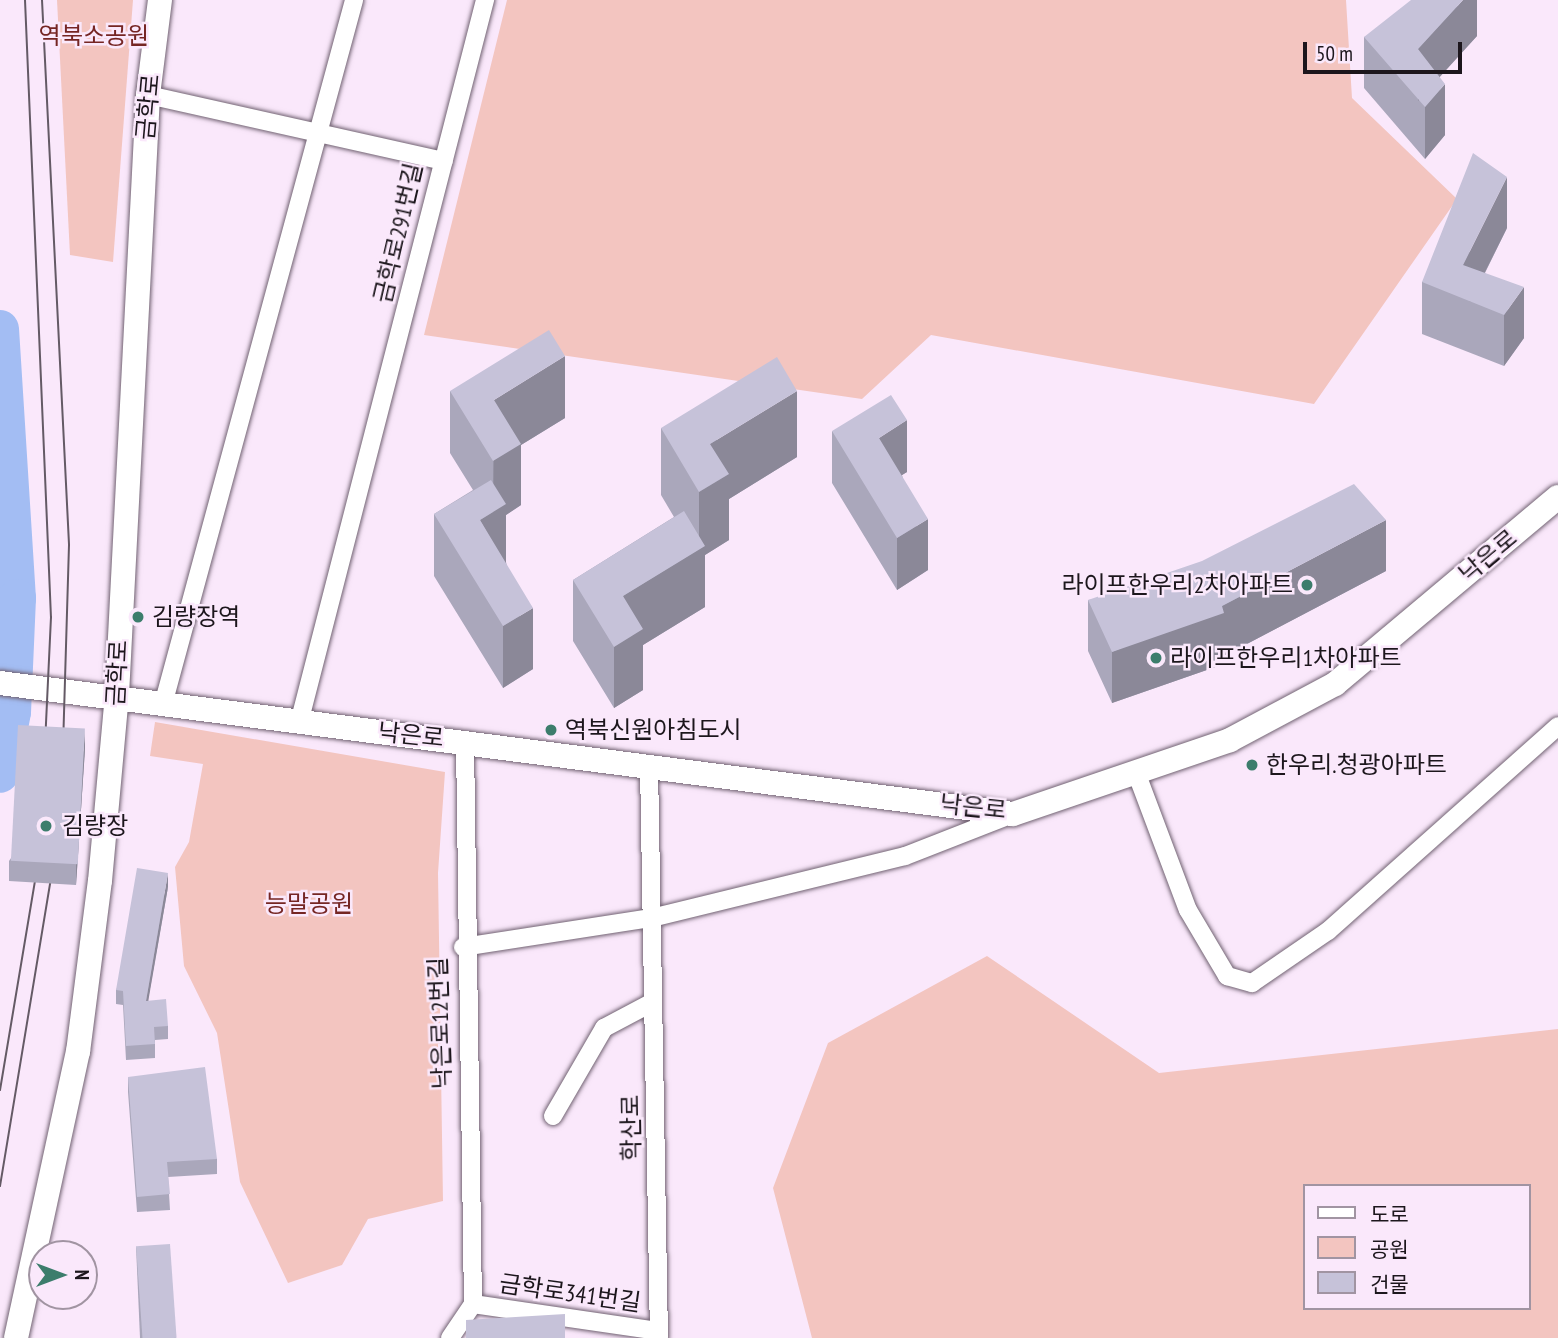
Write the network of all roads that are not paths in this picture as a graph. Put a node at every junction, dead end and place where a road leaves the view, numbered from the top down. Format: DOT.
graph roads {
  1 [pos="160,0"];
  2 [pos="485,0"];
  3 [pos="352,8"];
  4 [pos="148,96"];
  5 [pos="318,132"];
  6 [pos="444,160"];
  7 [pos="1558,497"];
  8 [pos="0,683"];
  9 [pos="117,695"];
  10 [pos="164,701"];
  11 [pos="299,723"];
  12 [pos="1558,726"];
  13 [pos="464,741"];
  14 [pos="649,765"];
  15 [pos="1136,772"];
  16 [pos="1013,814"];
  17 [pos="651,918"];
  18 [pos="463,947"];
  19 [pos="653,1002"];
  20 [pos="553,1116"];
  21 [pos="473,1304"];
  22 [pos="659,1335"];
  23 [pos="16,1338"];
  24 [pos="450,1338"];
  1 -- 4 [label="main road, 금학로"];
  2 -- 6 [label="street"];
  3 -- 5 [label="street"];
  4 -- 5 [label="street, 금학로291번길"];
  4 -- 9 [label="main road, 금학로"];
  5 -- 6 [label="street, 금학로291번길"];
  5 -- 10 [label="street"];
  6 -- 11 [label="street, 금학로291번길"];
  7 -- 15 [label="main road, 낙은로"];
  8 -- 9 [label="main road, 낙은로"];
  9 -- 10 [label="main road, 낙은로"];
  9 -- 23 [label="main road, 금학로"];
  10 -- 11 [label="main road, 낙은로"];
  11 -- 13 [label="main road, 낙은로"];
  12 -- 15 [label="street"];
  13 -- 14 [label="main road, 낙은로"];
  13 -- 18 [label="street, 낙은로12번길"];
  14 -- 16 [label="main road, 낙은로"];
  14 -- 17 [label="street, 학산로"];
  15 -- 16 [label="main road, 낙은로"];
  16 -- 17 [label="street"];
  17 -- 18 [label="street"];
  17 -- 19 [label="street, 학산로"];
  18 -- 21 [label="street, 낙은로12번길"];
  19 -- 20 [label="street"];
  19 -- 22 [label="street, 학산로"];
  21 -- 22 [label="street, 금학로341번길"];
  21 -- 24 [label="street, 금학로341번길"];
}
